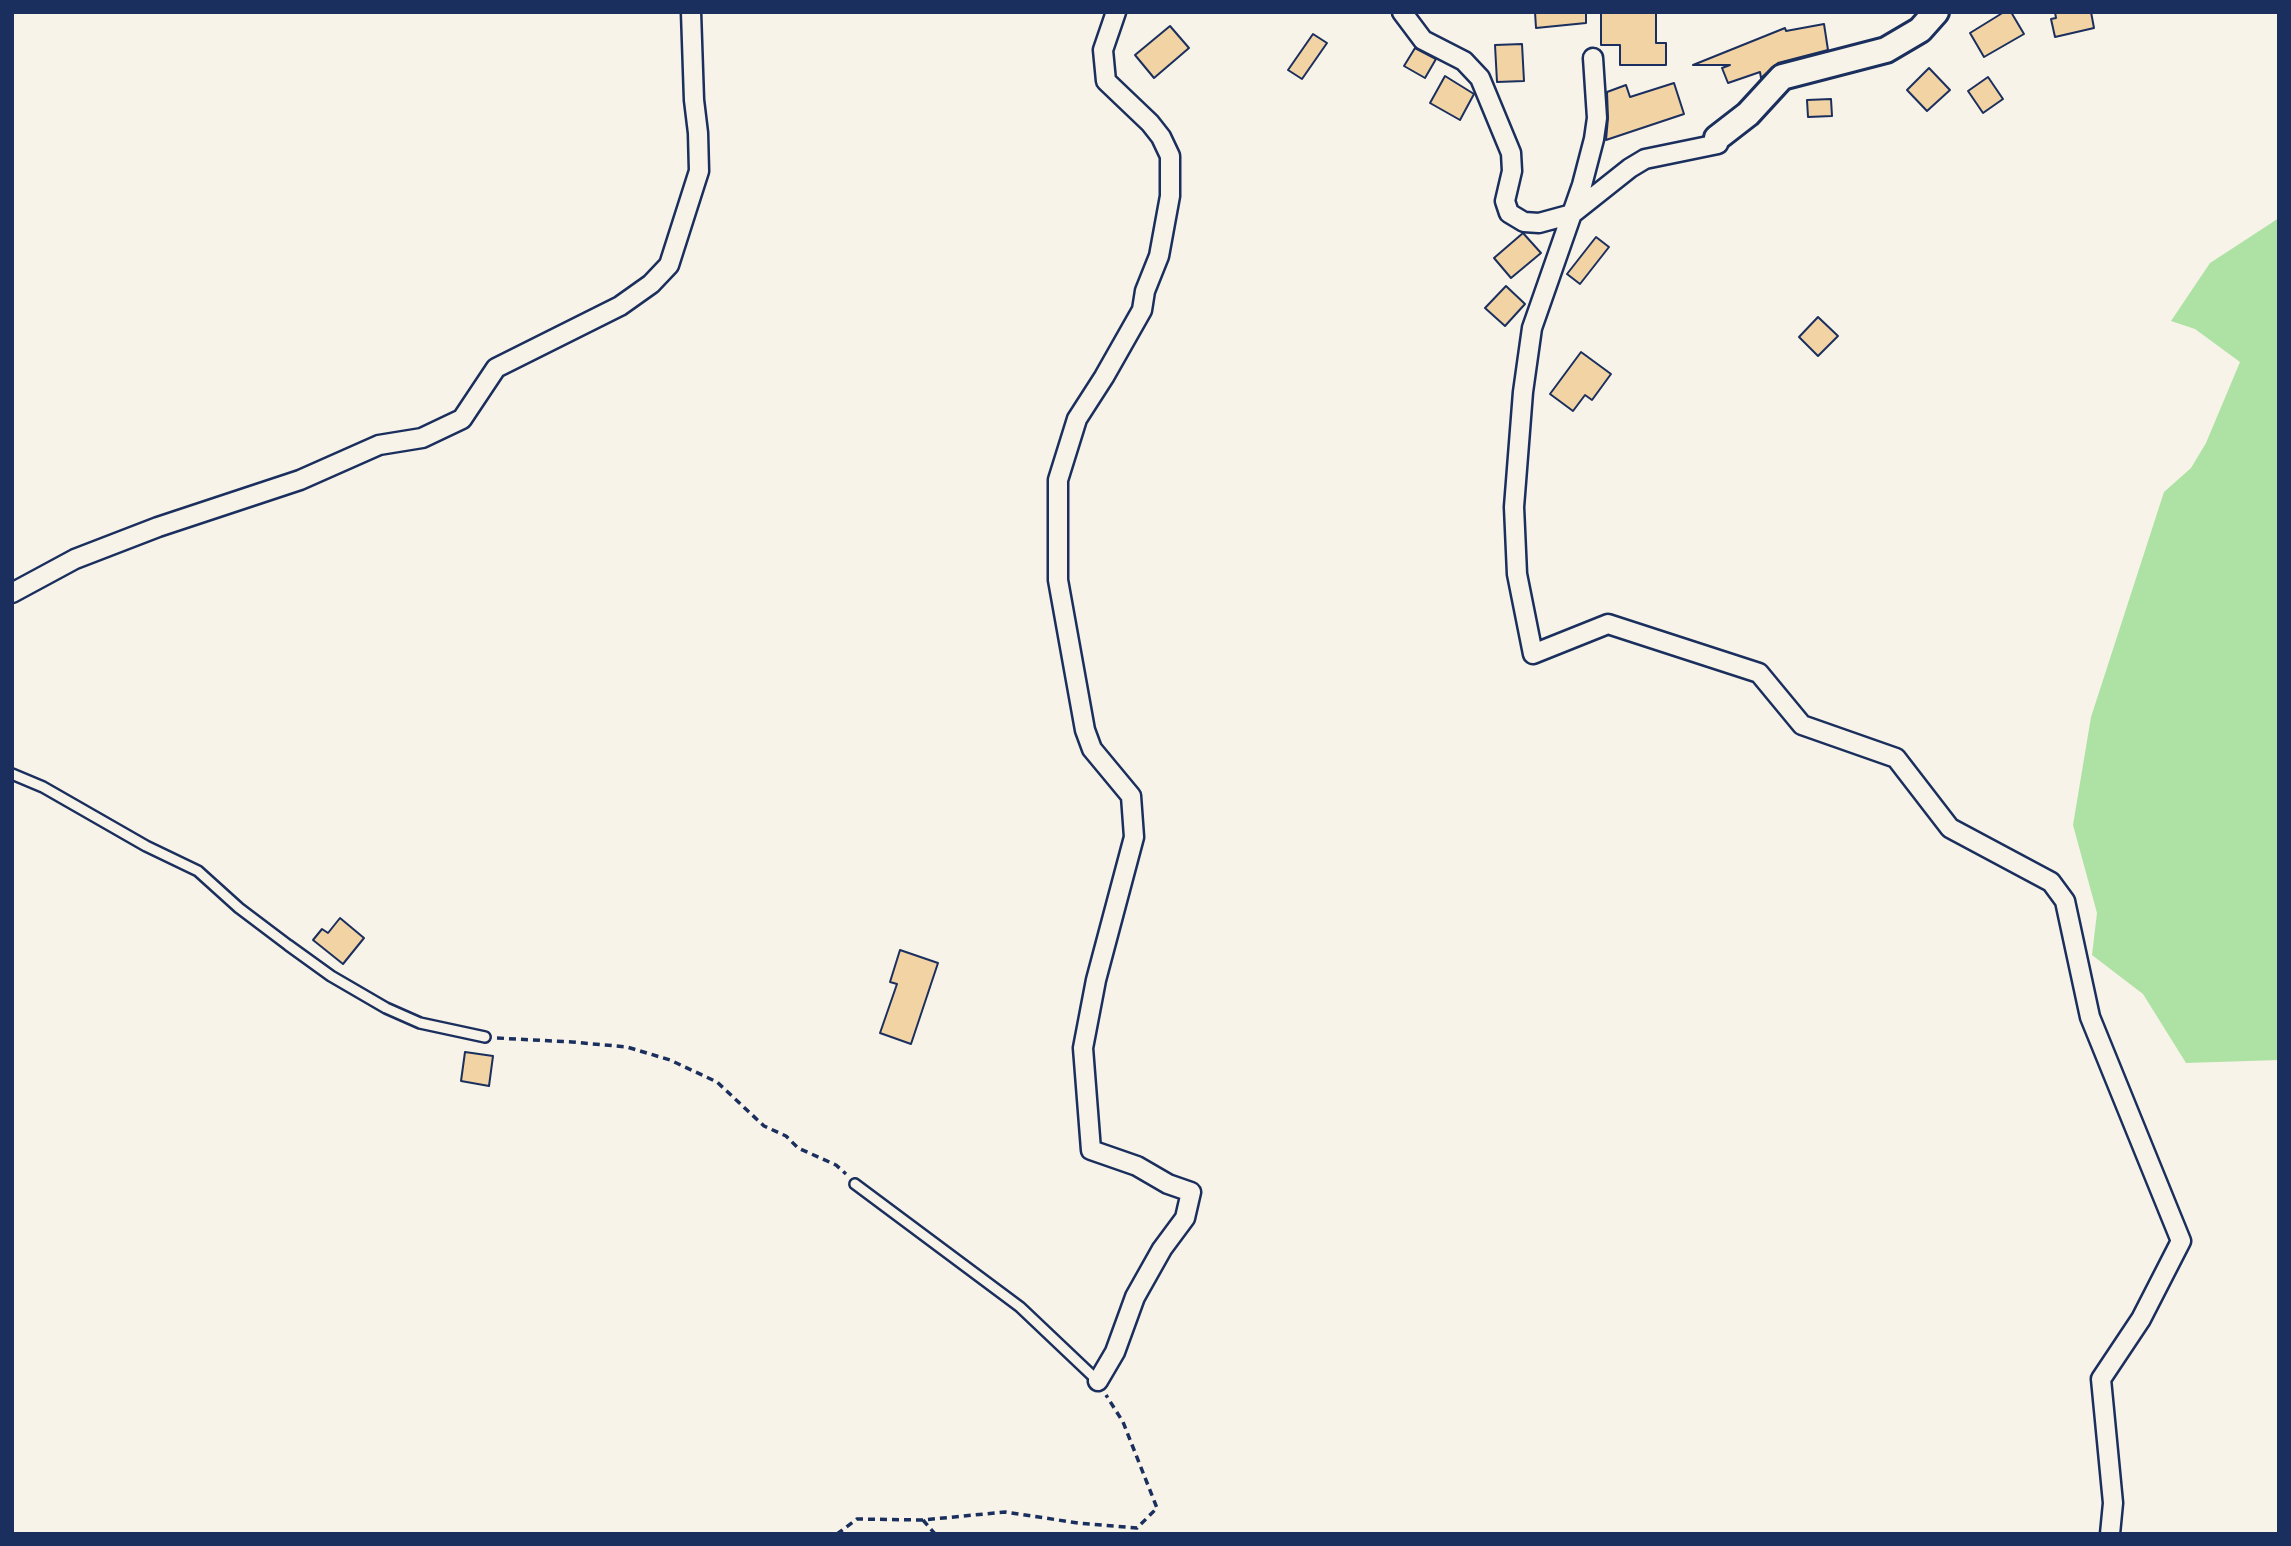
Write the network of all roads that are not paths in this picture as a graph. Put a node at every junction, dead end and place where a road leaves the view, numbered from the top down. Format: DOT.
graph roads {
  1 [pos="691,12"];
  2 [pos="1115,12"];
  3 [pos="1402,12"];
  4 [pos="1936,12"];
  5 [pos="1593,58"];
  6 [pos="1717,138"];
  7 [pos="1572,214"];
  8 [pos="12,593"];
  9 [pos="12,774"];
  10 [pos="485,1037"];
  11 [pos="855,1184"];
  12 [pos="1097,1381"];
  13 [pos="2110,1534"];
  1 -- 8 [label="street"];
  2 -- 12 [label="street"];
  3 -- 7 [label="street"];
  4 -- 6 [label="street"];
  5 -- 7 [label="street"];
  6 -- 7 [label="street"];
  7 -- 13 [label="street"];
  9 -- 10 [label="lane"];
  11 -- 12 [label="lane"];
}
